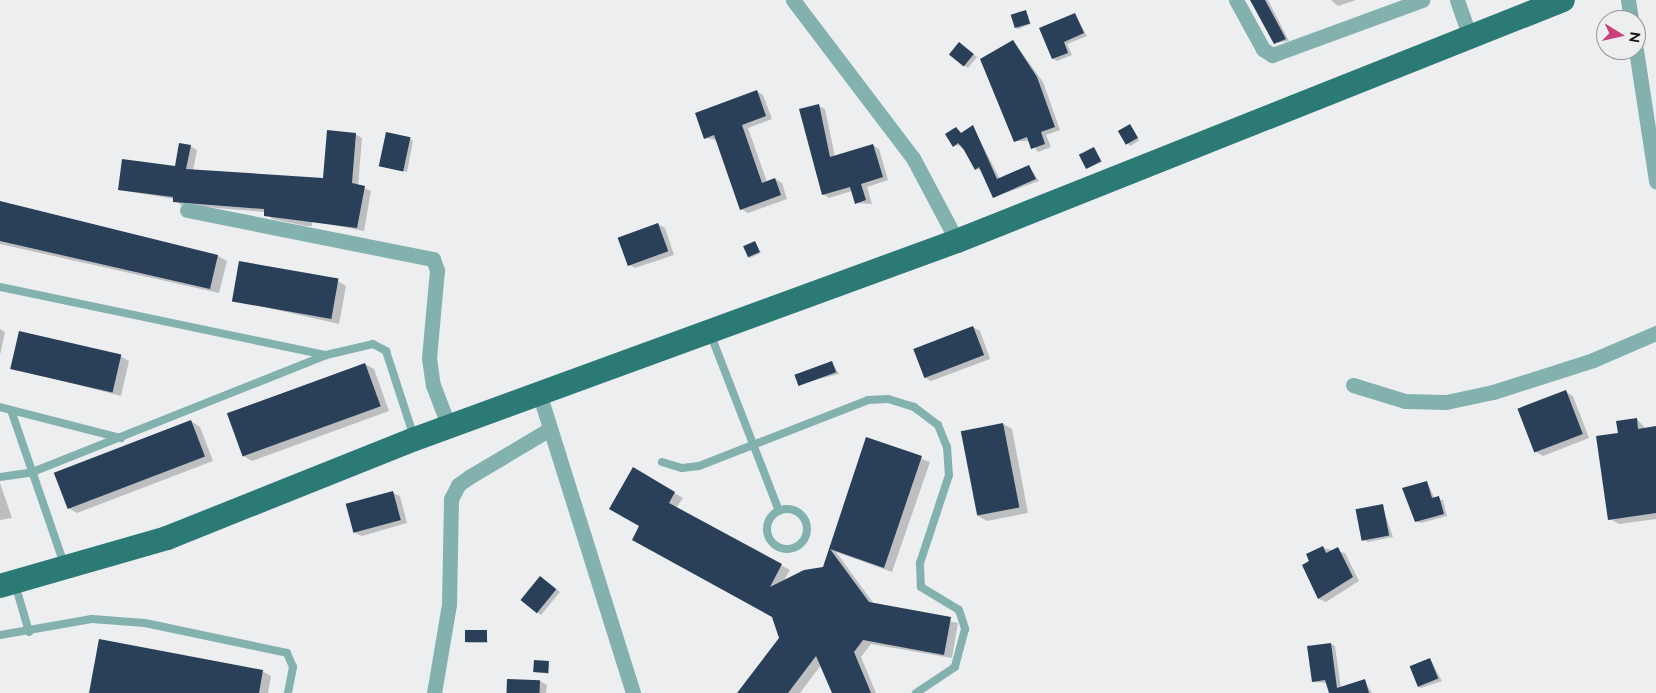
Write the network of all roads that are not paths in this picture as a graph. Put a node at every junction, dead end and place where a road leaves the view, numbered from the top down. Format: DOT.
graph roads {
  1 [pos="793,0"];
  2 [pos="1236,0"];
  3 [pos="1422,0"];
  4 [pos="1457,0"];
  5 [pos="1563,0"];
  6 [pos="1471,40"];
  7 [pos="1638,60"];
  8 [pos="1656,182"];
  9 [pos="187,210"];
  10 [pos="957,242"];
  11 [pos="0,287"];
  12 [pos="710,333"];
  13 [pos="1656,333"];
  14 [pos="326,355"];
  15 [pos="1353,386"];
  16 [pos="540,396"];
  17 [pos="0,407"];
  18 [pos="11,410"];
  19 [pos="449,427"];
  20 [pos="550,429"];
  21 [pos="121,438"];
  22 [pos="415,439"];
  23 [pos="752,447"];
  24 [pos="662,462"];
  25 [pos="30,473"];
  26 [pos="0,477"];
  27 [pos="779,511"];
  28 [pos="66,571"];
  29 [pos="8,585"];
  30 [pos="29,632"];
  31 [pos="0,635"];
  32 [pos="288,693"];
  33 [pos="434,693"];
  34 [pos="633,693"];
  35 [pos="916,693"];
  1 -- 10 [label="street"];
  2 -- 3 [label="street"];
  4 -- 6 [label="street"];
  5 -- 6 [label="main road"];
  6 -- 10 [label="main road"];
  7 -- 8 [label="street"];
  9 -- 19 [label="street"];
  10 -- 12 [label="main road"];
  11 -- 14 [label="lane"];
  12 -- 16 [label="main road"];
  12 -- 23 [label="lane"];
  13 -- 15 [label="street"];
  14 -- 21 [label="lane"];
  14 -- 22 [label="lane"];
  16 -- 19 [label="main road"];
  16 -- 20 [label="street"];
  17 -- 18 [label="lane"];
  18 -- 21 [label="lane"];
  18 -- 25 [label="lane"];
  19 -- 22 [label="main road"];
  20 -- 33 [label="street"];
  20 -- 34 [label="street"];
  21 -- 25 [label="lane"];
  22 -- 28 [label="main road"];
  23 -- 24 [label="lane"];
  23 -- 27 [label="lane"];
  23 -- 35 [label="lane"];
  25 -- 26 [label="lane"];
  25 -- 28 [label="lane"];
  27 -- 27 [label="lane"];
  28 -- 29 [label="main road"];
  29 -- 30 [label="lane"];
  30 -- 31 [label="lane"];
  30 -- 32 [label="lane"];
}
